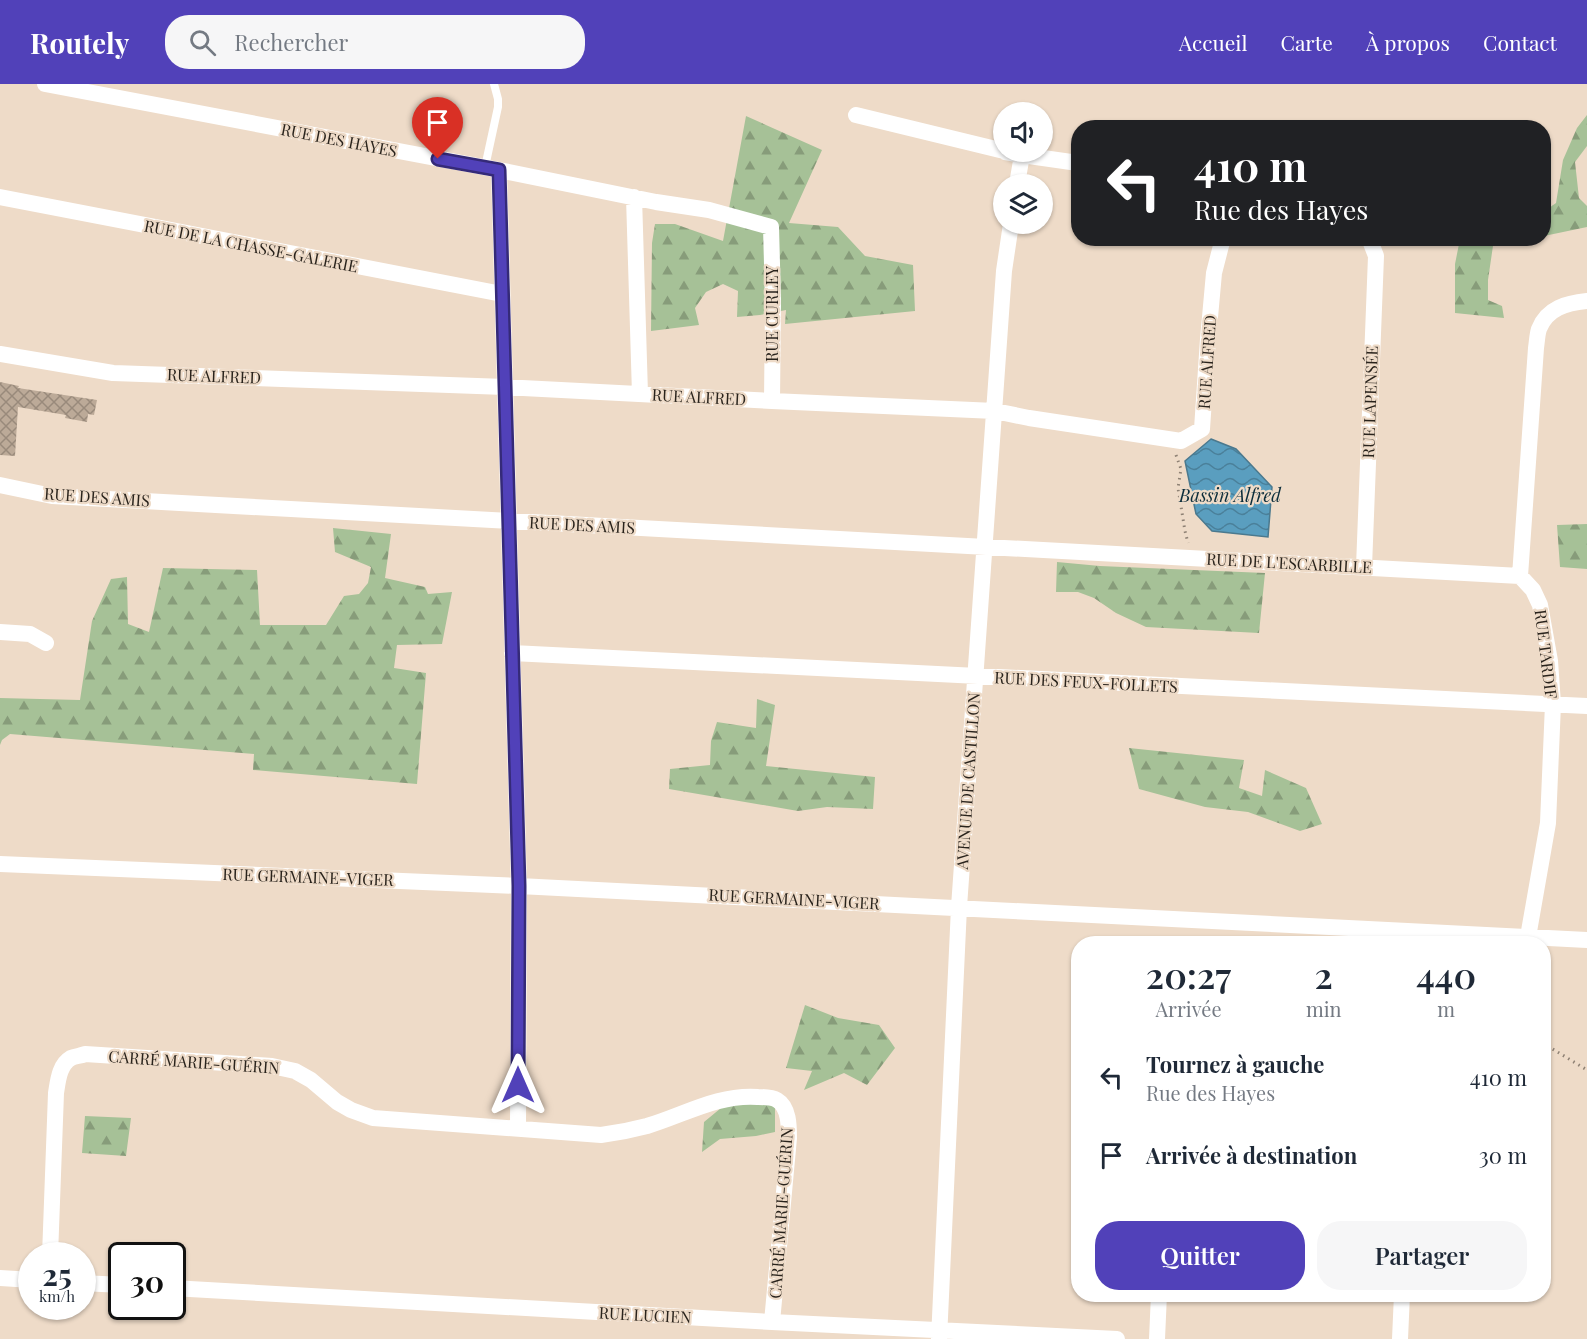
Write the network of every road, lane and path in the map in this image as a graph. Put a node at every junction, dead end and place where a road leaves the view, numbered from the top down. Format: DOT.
graph roads {
  1 [pos="45,84"];
  2 [pos="494,84"];
  3 [pos="856,115"];
  4 [pos="993,149"];
  5 [pos="1053,159"];
  6 [pos="1071,162"];
  7 [pos="492,169"];
  8 [pos="0,197"];
  9 [pos="634,197"];
  10 [pos="771,227"];
  11 [pos="1010,234"];
  12 [pos="1221,246"];
  13 [pos="1372,246"];
  14 [pos="502,294"];
  15 [pos="1587,301"];
  16 [pos="0,354"];
  17 [pos="505,387"];
  18 [pos="640,394"];
  19 [pos="772,401"];
  20 [pos="995,411"];
  21 [pos="1181,441"];
  22 [pos="0,486"];
  23 [pos="509,521"];
  24 [pos="985,547"];
  25 [pos="1058,551"];
  26 [pos="1193,558"];
  27 [pos="1364,567"];
  28 [pos="1520,576"];
  29 [pos="0,632"];
  30 [pos="46,643"];
  31 [pos="512,653"];
  32 [pos="975,676"];
  33 [pos="1553,704"];
  34 [pos="1587,706"];
  35 [pos="0,864"];
  36 [pos="519,886"];
  37 [pos="959,908"];
  38 [pos="1508,936"];
  39 [pos="1528,936"];
  40 [pos="1551,938"];
  41 [pos="1587,940"];
  42 [pos="1551,1048"];
  43 [pos="1587,1070"];
  44 [pos="518,1129"];
  45 [pos="51,1242"];
  46 [pos="0,1278"];
  47 [pos="18,1279"];
  48 [pos="186,1289"];
  49 [pos="1159,1302"];
  50 [pos="1402,1302"];
  51 [pos="772,1322"];
  52 [pos="940,1334"];
  53 [pos="1117,1339"];
  54 [pos="1157,1339"];
  55 [pos="1400,1339"];
  1 -- 7 [label="street, RUE DES HAYES"];
  2 -- 7 [label="lane"];
  3 -- 4 [label="street"];
  5 -- 6 [label="street"];
  7 -- 9 [label="street, RUE DES HAYES"];
  7 -- 14 [label="street"];
  8 -- 14 [label="street, RUE DE LA CHASSE-GALERIE"];
  9 -- 10 [label="street, RUE DES HAYES"];
  9 -- 18 [label="street"];
  10 -- 19 [label="street, RUE CURLEY"];
  11 -- 20 [label="street, AVENUE DE CASTILLON"];
  12 -- 21 [label="street, RUE ALFRED"];
  13 -- 27 [label="street, RUE LAPENSÉE"];
  14 -- 17 [label="street"];
  15 -- 28 [label="street"];
  16 -- 17 [label="street, RUE ALFRED"];
  17 -- 18 [label="street, RUE ALFRED"];
  17 -- 23 [label="street"];
  18 -- 19 [label="street, RUE ALFRED"];
  19 -- 20 [label="street, RUE ALFRED"];
  20 -- 21 [label="street, RUE ALFRED"];
  20 -- 24 [label="street, AVENUE DE CASTILLON"];
  21 -- 26 [label="path"];
  22 -- 23 [label="street, RUE DES AMIS"];
  23 -- 24 [label="street, RUE DES AMIS"];
  23 -- 31 [label="street"];
  24 -- 25 [label="street, RUE DES AMIS"];
  24 -- 32 [label="street, AVENUE DE CASTILLON"];
  25 -- 26 [label="street, RUE DE L'ESCARBILLE"];
  26 -- 27 [label="street, RUE DE L'ESCARBILLE"];
  27 -- 28 [label="street, RUE DE L'ESCARBILLE"];
  28 -- 33 [label="street, RUE TARDIF"];
  29 -- 30 [label="street"];
  31 -- 32 [label="street, RUE DES FEUX-FOLLETS"];
  31 -- 36 [label="street"];
  32 -- 33 [label="street, RUE DES FEUX-FOLLETS"];
  32 -- 37 [label="street, AVENUE DE CASTILLON"];
  33 -- 34 [label="street, RUE DES FEUX-FOLLETS"];
  33 -- 39 [label="street, RUE TARDIF"];
  35 -- 36 [label="street, RUE GERMAINE-VIGER"];
  36 -- 37 [label="street, RUE GERMAINE-VIGER"];
  36 -- 44 [label="street"];
  37 -- 38 [label="street, RUE GERMAINE-VIGER"];
  37 -- 52 [label="street, AVENUE DE CASTILLON"];
  40 -- 41 [label="street, RUE GERMAINE-VIGER"];
  42 -- 43 [label="path"];
  44 -- 45 [label="street, CARRÉ MARIE-GUÉRIN"];
  44 -- 51 [label="street, CARRÉ MARIE-GUÉRIN"];
  46 -- 47 [label="street"];
  48 -- 51 [label="street, RUE LUCIEN"];
  49 -- 54 [label="street"];
  50 -- 55 [label="street"];
  51 -- 52 [label="street, RUE LUCIEN"];
  52 -- 53 [label="street, RUE LUCIEN"];
}
